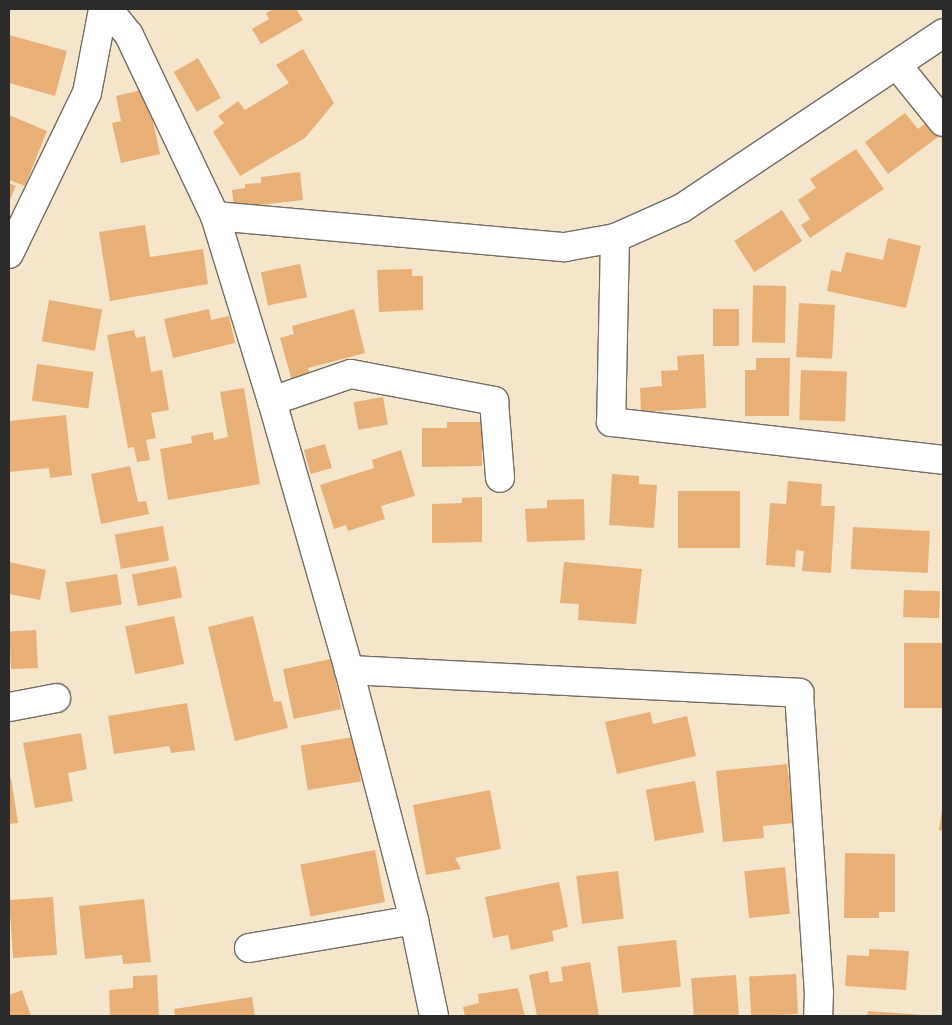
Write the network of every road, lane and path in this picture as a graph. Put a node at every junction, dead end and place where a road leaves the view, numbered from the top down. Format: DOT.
graph roads {
  1 [pos="103,9"];
  2 [pos="108,9"];
  3 [pos="943,33"];
  4 [pos="897,65"];
  5 [pos="943,122"];
  6 [pos="215,216"];
  7 [pos="615,238"];
  8 [pos="9,254"];
  9 [pos="272,401"];
  10 [pos="943,460"];
  11 [pos="500,478"];
  12 [pos="349,670"];
  13 [pos="56,698"];
  14 [pos="9,706"];
  15 [pos="414,920"];
  16 [pos="249,948"];
  17 [pos="434,1016"];
  18 [pos="818,1016"];
  1 -- 8 [label="street"];
  2 -- 6 [label="street"];
  3 -- 4 [label="street"];
  4 -- 5 [label="street"];
  4 -- 7 [label="street"];
  6 -- 7 [label="street"];
  6 -- 9 [label="street"];
  7 -- 10 [label="street"];
  9 -- 11 [label="street"];
  9 -- 12 [label="street"];
  12 -- 15 [label="street"];
  12 -- 18 [label="street"];
  13 -- 14 [label="street"];
  15 -- 16 [label="street"];
  15 -- 17 [label="street"];
}
